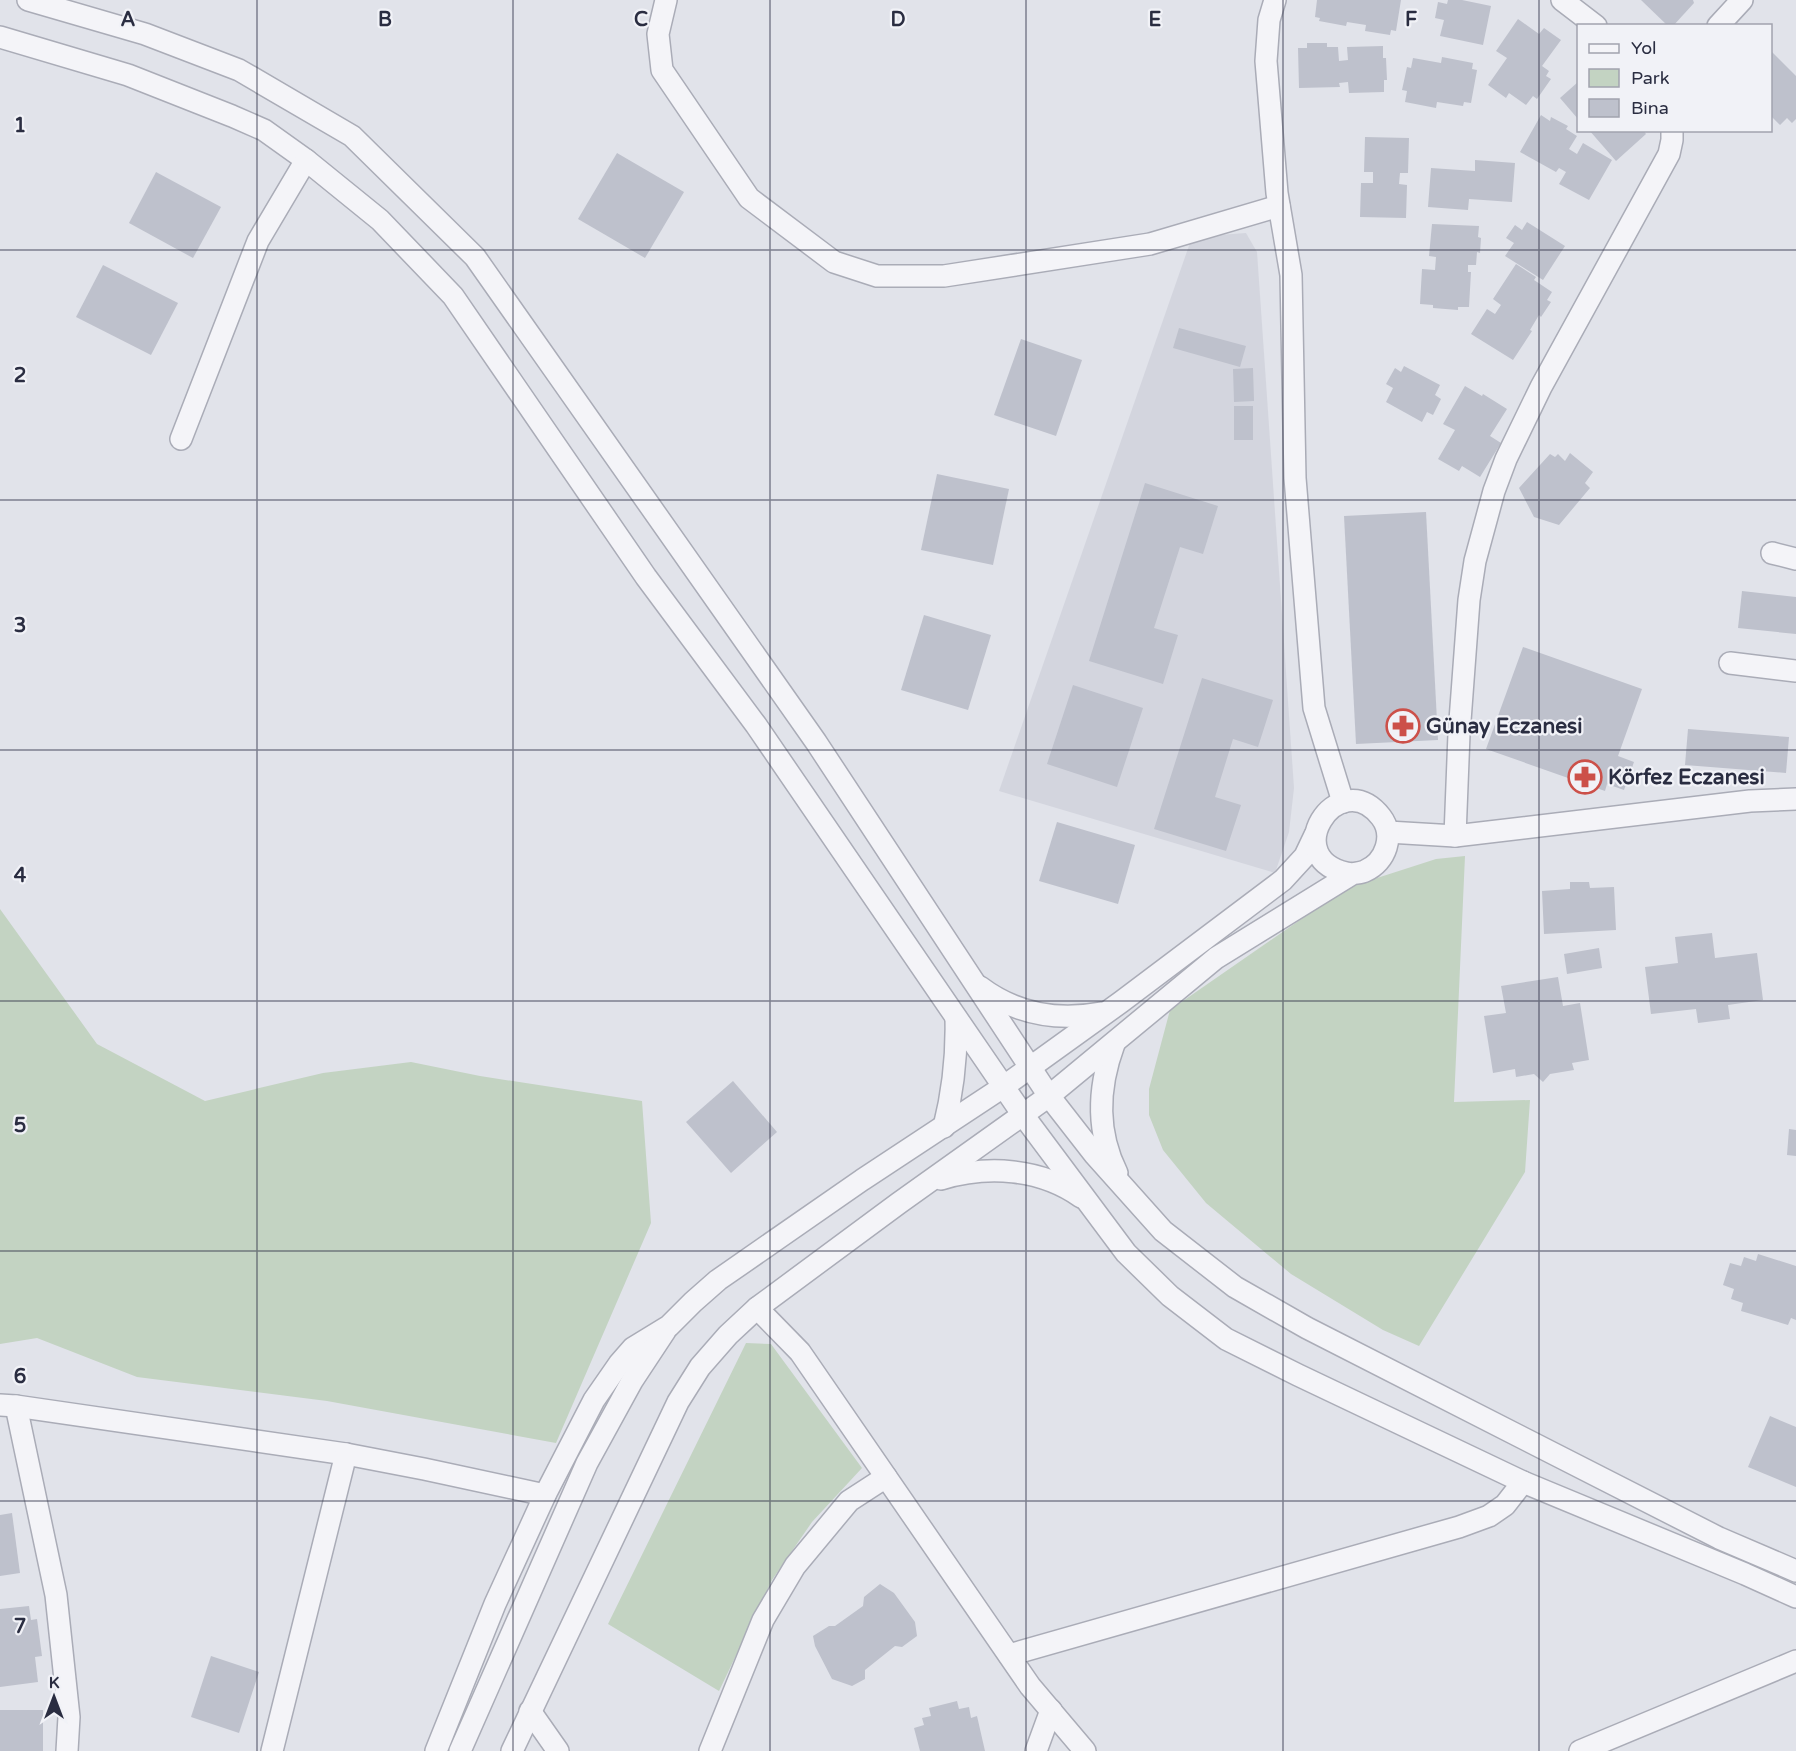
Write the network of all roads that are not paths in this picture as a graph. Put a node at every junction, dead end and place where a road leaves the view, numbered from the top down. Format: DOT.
graph roads {
  1 [pos="28,0"];
  2 [pos="666,0"];
  3 [pos="1275,0"];
  4 [pos="1562,0"];
  5 [pos="1740,1"];
  6 [pos="1593,24"];
  7 [pos="1720,24"];
  8 [pos="0,37"];
  9 [pos="1672,132"];
  10 [pos="306,160"];
  11 [pos="1279,206"];
  12 [pos="181,439"];
  13 [pos="1772,553"];
  14 [pos="1796,559"];
  15 [pos="1730,663"];
  16 [pos="1796,671"];
  17 [pos="1796,799"];
  18 [pos="1343,802"];
  19 [pos="1388,832"];
  20 [pos="1315,835"];
  21 [pos="1455,836"];
  22 [pos="1352,874"];
  23 [pos="972,981"];
  24 [pos="1105,1013"];
  25 [pos="956,1018"];
  26 [pos="1114,1043"];
  27 [pos="1029,1068"];
  28 [pos="1003,1087"];
  29 [pos="1049,1096"];
  30 [pos="1023,1115"];
  31 [pos="944,1128"];
  32 [pos="919,1189"];
  33 [pos="1130,1194"];
  34 [pos="1090,1203"];
  35 [pos="757,1308"];
  36 [pos="669,1326"];
  37 [pos="8,1406"];
  38 [pos="346,1454"];
  39 [pos="886,1477"];
  40 [pos="1523,1482"];
  41 [pos="545,1494"];
  42 [pos="1796,1571"];
  43 [pos="1796,1598"];
  44 [pos="1009,1655"];
  45 [pos="1796,1661"];
  46 [pos="1051,1710"];
  47 [pos="530,1711"];
  48 [pos="67,1751"];
  49 [pos="272,1751"];
  50 [pos="436,1751"];
  51 [pos="460,1751"];
  52 [pos="512,1751"];
  53 [pos="558,1751"];
  54 [pos="710,1751"];
  55 [pos="1036,1751"];
  56 [pos="1085,1751"];
  57 [pos="1581,1751"];
  1 -- 23 [label="street"];
  2 -- 11 [label="street"];
  3 -- 11 [label="street"];
  4 -- 6 [label="street"];
  5 -- 7 [label="street"];
  8 -- 10 [label="street"];
  9 -- 21 [label="street"];
  10 -- 12 [label="street"];
  10 -- 25 [label="street"];
  11 -- 18 [label="street"];
  13 -- 14 [label="street"];
  15 -- 16 [label="street"];
  17 -- 21 [label="street"];
  18 -- 19 [label="street"];
  18 -- 20 [label="street"];
  19 -- 21 [label="street"];
  19 -- 22 [label="street"];
  20 -- 22 [label="street"];
  20 -- 24 [label="street"];
  22 -- 26 [label="street"];
  23 -- 24 [label="street"];
  23 -- 27 [label="street"];
  24 -- 27 [label="street"];
  25 -- 28 [label="street"];
  25 -- 31 [label="street"];
  26 -- 29 [label="street"];
  26 -- 33 [label="street"];
  27 -- 28 [label="street"];
  27 -- 29 [label="street"];
  28 -- 30 [label="street"];
  28 -- 31 [label="street"];
  29 -- 30 [label="street"];
  29 -- 33 [label="street"];
  30 -- 32 [label="street"];
  30 -- 34 [label="street"];
  31 -- 36 [label="street"];
  32 -- 34 [label="street"];
  32 -- 35 [label="street"];
  33 -- 42 [label="street"];
  34 -- 40 [label="street"];
  35 -- 39 [label="street"];
  35 -- 47 [label="street"];
  36 -- 41 [label="street"];
  36 -- 51 [label="street"];
  37 -- 38 [label="street"];
  37 -- 48 [label="street"];
  38 -- 41 [label="street"];
  38 -- 49 [label="street"];
  39 -- 44 [label="street"];
  39 -- 54 [label="street"];
  40 -- 43 [label="street"];
  40 -- 44 [label="street"];
  41 -- 50 [label="street"];
  44 -- 46 [label="street"];
  45 -- 57 [label="street"];
  46 -- 55 [label="street"];
  46 -- 56 [label="street"];
  47 -- 52 [label="street"];
  47 -- 53 [label="street"];
}
